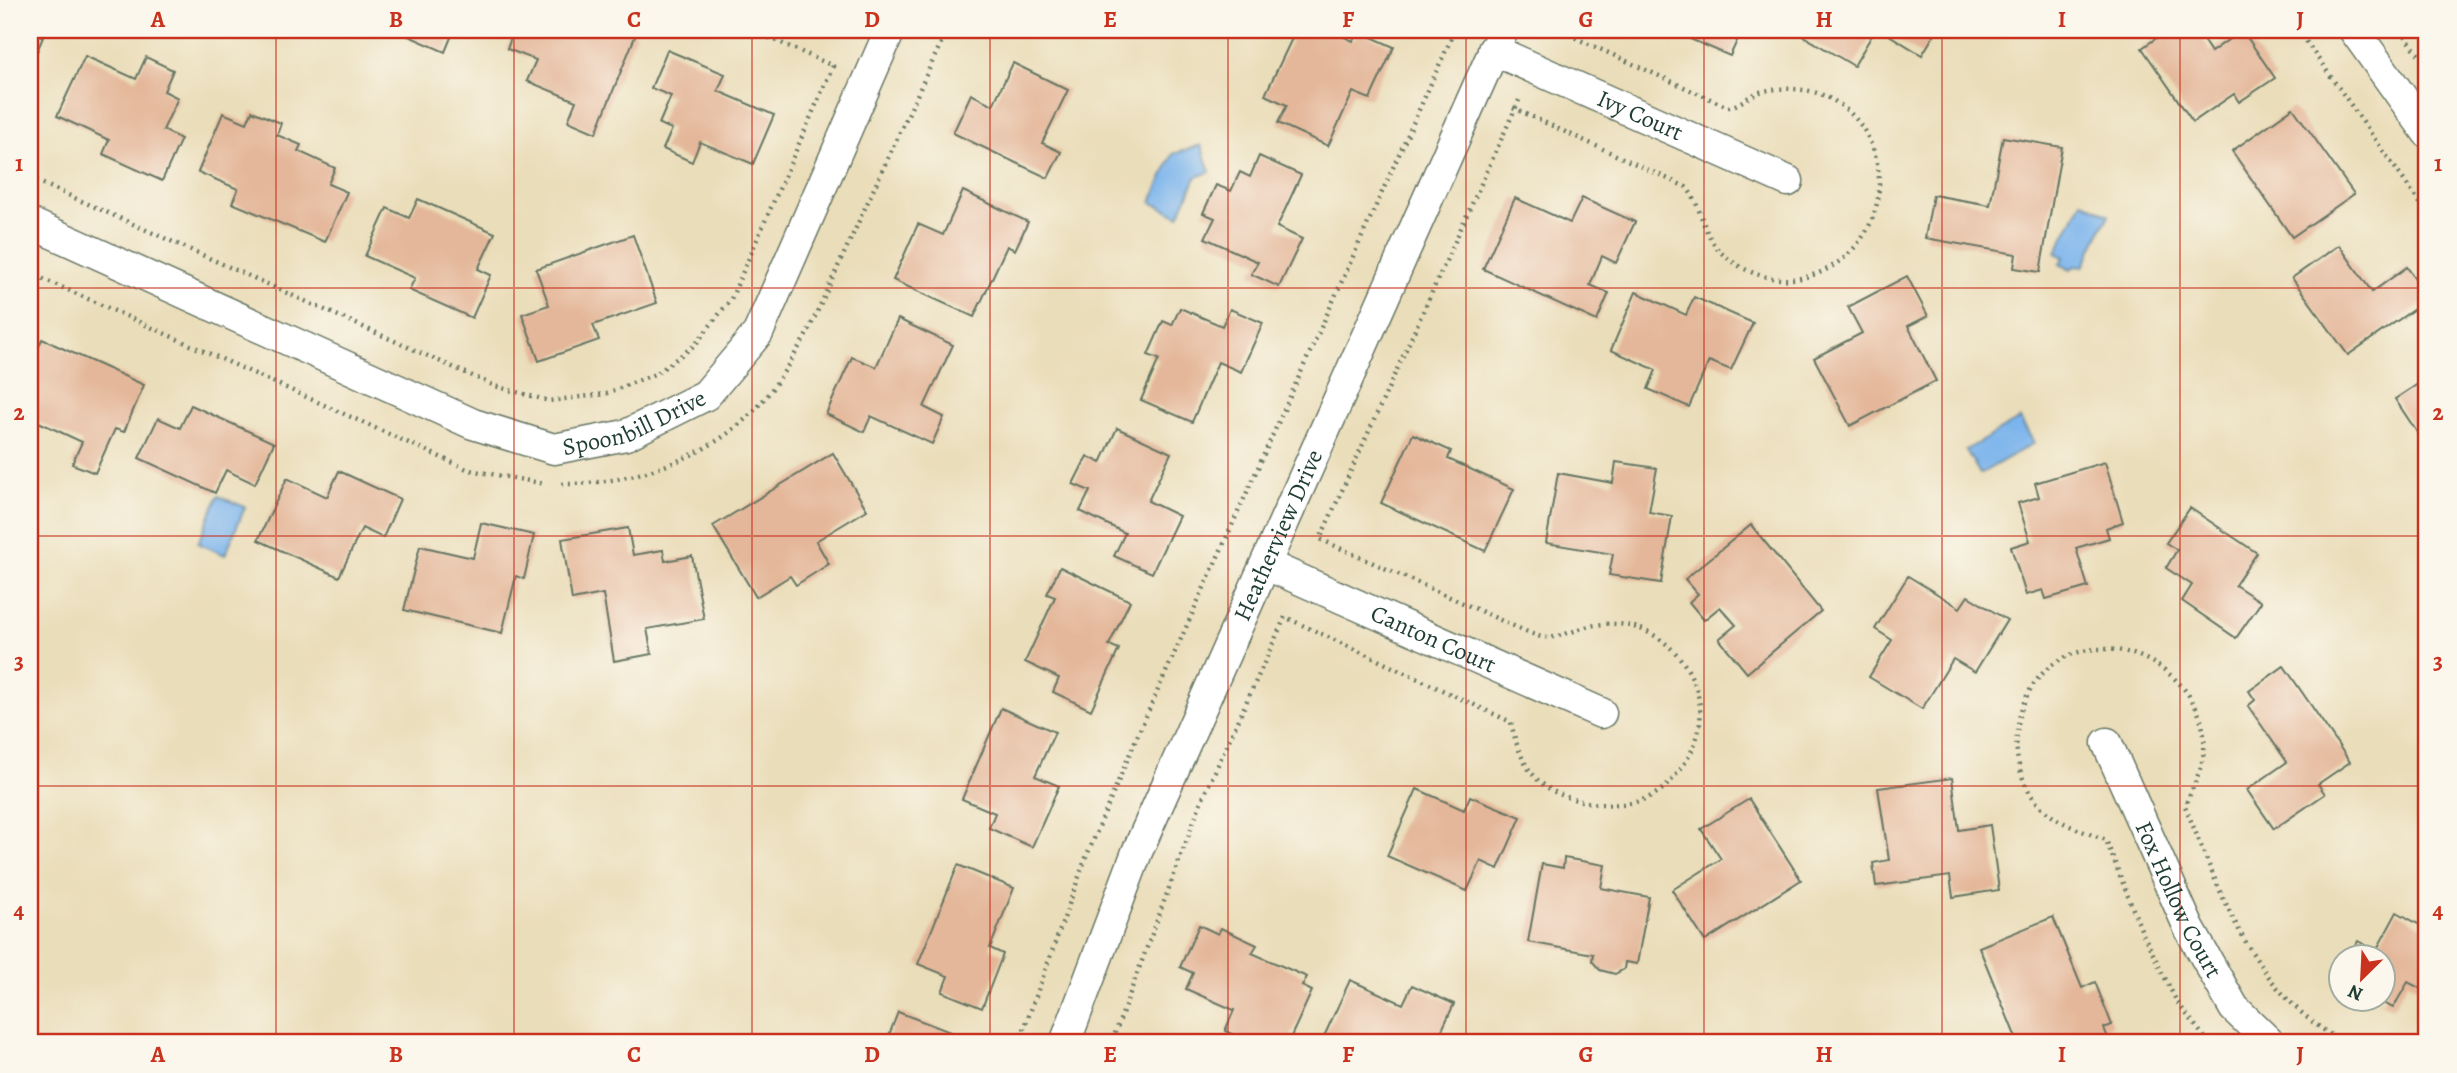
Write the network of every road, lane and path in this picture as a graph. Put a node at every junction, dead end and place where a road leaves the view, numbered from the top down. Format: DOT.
graph roads {
  1 [pos="752,30"];
  2 [pos="947,30"];
  3 [pos="1455,30"];
  4 [pos="2298,30"];
  5 [pos="2354,30"];
  6 [pos="2401,30"];
  7 [pos="879,33"];
  8 [pos="1498,40"];
  9 [pos="2427,66"];
  10 [pos="1521,96"];
  11 [pos="2427,132"];
  12 [pos="30,178"];
  13 [pos="1788,181"];
  14 [pos="2427,213"];
  15 [pos="30,223"];
  16 [pos="30,273"];
  17 [pos="1267,565"];
  18 [pos="1601,713"];
  19 [pos="2107,743"];
  20 [pos="1019,1043"];
  21 [pos="1065,1043"];
  22 [pos="1131,1043"];
  23 [pos="2270,1043"];
  1 -- 12 [label="path"];
  2 -- 16 [label="path"];
  3 -- 20 [label="path"];
  4 -- 14 [label="path"];
  5 -- 11 [label="street"];
  6 -- 9 [label="path"];
  7 -- 15 [label="street, Spoonbill Drive"];
  8 -- 13 [label="street, Ivy Court"];
  8 -- 17 [label="street, Heatherview Drive"];
  10 -- 22 [label="path"];
  17 -- 18 [label="street, Canton Court"];
  17 -- 21 [label="street, Heatherview Drive"];
  19 -- 23 [label="street, Fox Hollow Court"];
}
